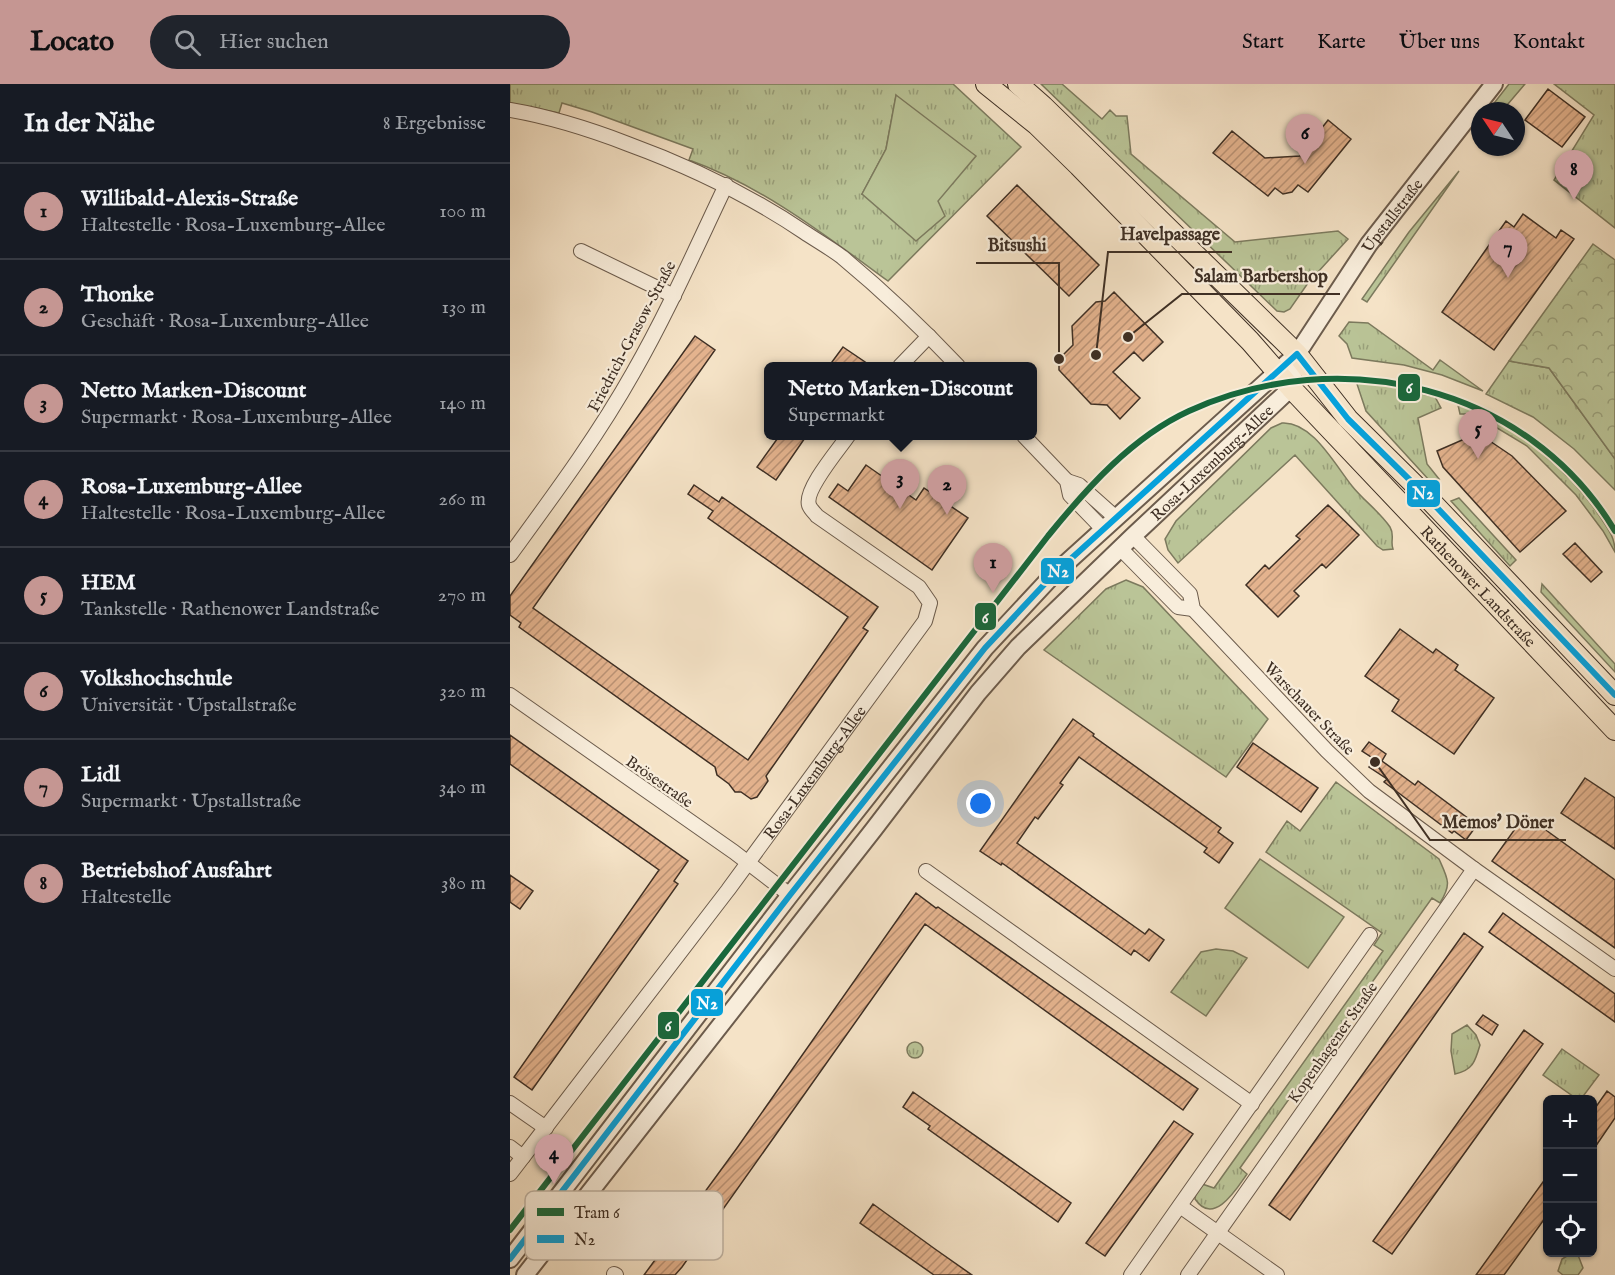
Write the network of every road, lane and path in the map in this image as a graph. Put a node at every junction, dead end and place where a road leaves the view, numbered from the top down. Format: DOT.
graph roads {
  1 [pos="986,84"];
  2 [pos="1018,84"];
  3 [pos="1494,84"];
  4 [pos="510,111"];
  5 [pos="726,185"];
  6 [pos="581,251"];
  7 [pos="674,296"];
  8 [pos="929,336"];
  9 [pos="1298,354"];
  10 [pos="904,362"];
  11 [pos="954,362"];
  12 [pos="1277,371"];
  13 [pos="1291,388"];
  14 [pos="845,440"];
  15 [pos="1029,440"];
  16 [pos="1109,523"];
  17 [pos="1133,536"];
  18 [pos="1120,548"];
  19 [pos="510,555"];
  20 [pos="1193,609"];
  21 [pos="510,695"];
  22 [pos="1615,695"];
  23 [pos="1615,730"];
  24 [pos="748,863"];
  25 [pos="1474,869"];
  26 [pos="926,870"];
  27 [pos="790,895"];
  28 [pos="810,910"];
  29 [pos="1370,935"];
  30 [pos="1615,969"];
  31 [pos="510,1103"];
  32 [pos="1252,1104"];
  33 [pos="546,1128"];
  34 [pos="510,1147"];
  35 [pos="523,1157"];
  36 [pos="510,1174"];
  37 [pos="562,1191"];
  38 [pos="591,1191"];
  39 [pos="1180,1206"];
  40 [pos="1217,1233"];
  41 [pos="525,1240"];
  42 [pos="510,1259"];
  43 [pos="537,1260"];
  44 [pos="525,1275"];
  45 [pos="1131,1275"];
  46 [pos="1188,1275"];
  47 [pos="1277,1275"];
  1 -- 12 [label="main road, Rathenower Landstraße"];
  2 -- 9 [label="main road, Rathenower Landstraße"];
  3 -- 9 [label="street, Upstallstraße"];
  4 -- 5 [label="street"];
  5 -- 7 [label="street, Friedrich-Grasow-Straße"];
  5 -- 8 [label="street"];
  6 -- 7 [label="street"];
  7 -- 19 [label="street, Friedrich-Grasow-Straße"];
  8 -- 10 [label="street"];
  8 -- 11 [label="street"];
  9 -- 12 [label="street, Upstallstraße"];
  9 -- 13 [label="street, Upstallstraße"];
  9 -- 22 [label="main road, Rathenower Landstraße"];
  12 -- 13 [label="main road, Rathenower Landstraße"];
  12 -- 16 [label="street, Rosa-Luxemburg-Allee"];
  13 -- 17 [label="street, Rosa-Luxemburg-Allee"];
  13 -- 23 [label="main road, Rathenower Landstraße"];
  14 -- 24 [label="street, Rosa-Luxemburg-Allee"];
  15 -- 16 [label="street"];
  16 -- 17 [label="street"];
  16 -- 18 [label="street"];
  16 -- 27 [label="street, Rosa-Luxemburg-Allee"];
  17 -- 18 [label="street, Rosa-Luxemburg-Allee"];
  17 -- 20 [label="street, Warschauer Straße"];
  18 -- 20 [label="street, Warschauer Straße"];
  18 -- 28 [label="street, Rosa-Luxemburg-Allee"];
  20 -- 25 [label="street, Warschauer Straße"];
  21 -- 24 [label="street, Brösestraße"];
  24 -- 27 [label="street, Brösestraße"];
  24 -- 33 [label="street, Rosa-Luxemburg-Allee"];
  25 -- 30 [label="street, Warschauer Straße"];
  25 -- 40 [label="street, Kopenhagener Straße"];
  26 -- 32 [label="street"];
  27 -- 28 [label="street"];
  27 -- 37 [label="street, Rosa-Luxemburg-Allee"];
  28 -- 38 [label="street, Rosa-Luxemburg-Allee"];
  29 -- 32 [label="street, Kopenhagener Straße"];
  31 -- 33 [label="street"];
  32 -- 39 [label="street, Kopenhagener Straße"];
  33 -- 35 [label="street, Rosa-Luxemburg-Allee"];
  34 -- 35 [label="street"];
  35 -- 36 [label="street, Rosa-Luxemburg-Allee"];
  39 -- 40 [label="street"];
  39 -- 45 [label="street, Kopenhagener Straße"];
  40 -- 46 [label="street, Kopenhagener Straße"];
  40 -- 47 [label="street"];
  41 -- 42 [label="street, Rosa-Luxemburg-Allee"];
  43 -- 44 [label="street, Rosa-Luxemburg-Allee"];
}
